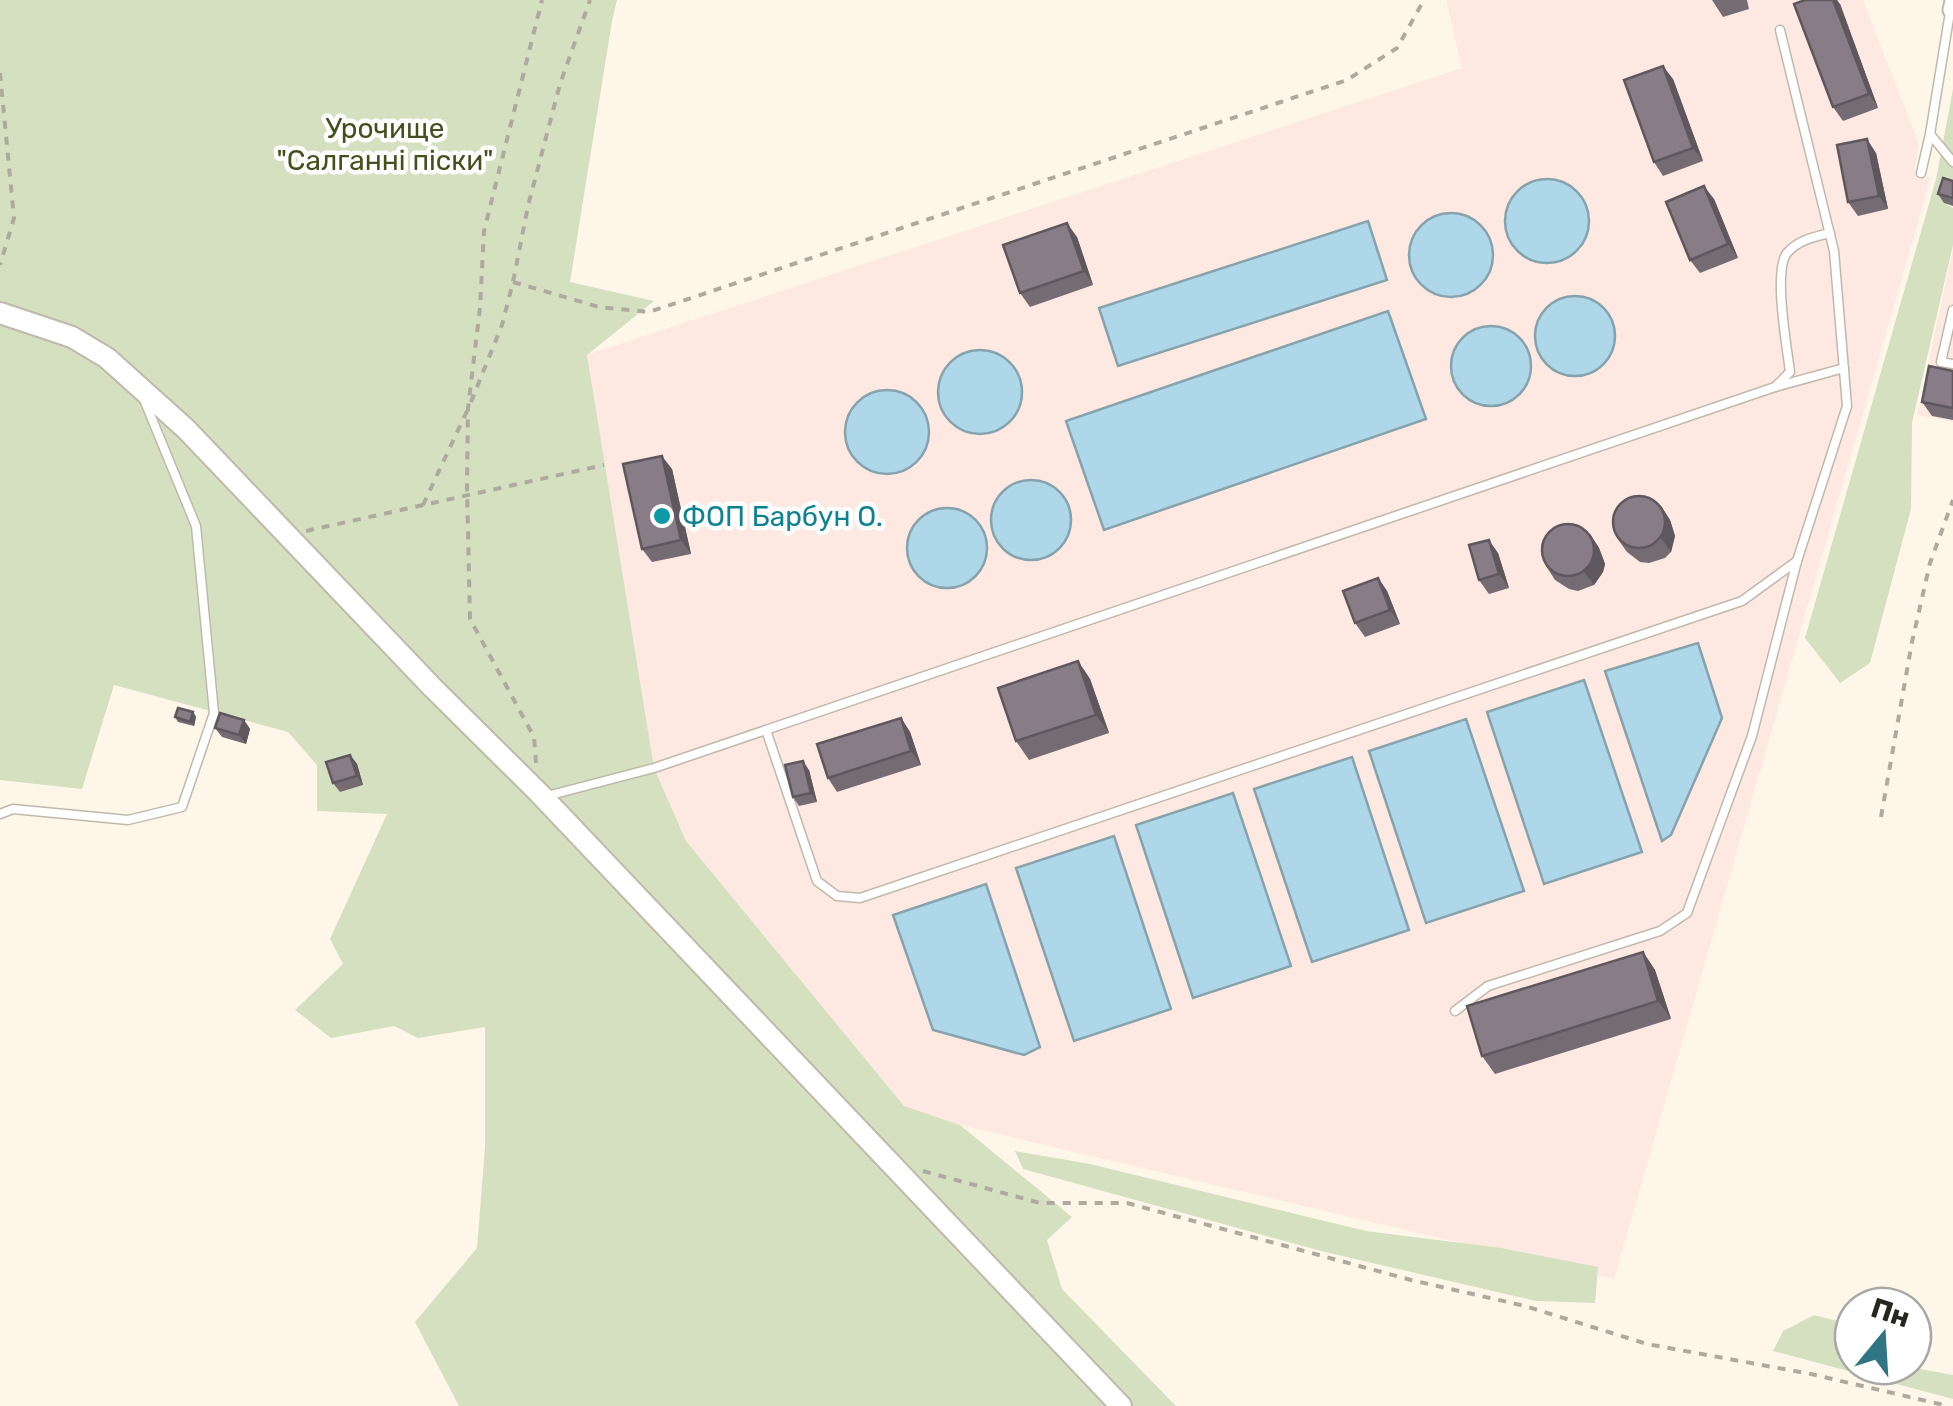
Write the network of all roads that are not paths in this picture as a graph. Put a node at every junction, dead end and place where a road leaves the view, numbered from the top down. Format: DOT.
graph roads {
  1 [pos="1952,7"];
  2 [pos="1780,30"];
  3 [pos="1930,134"];
  4 [pos="1953,162"];
  5 [pos="1920,173"];
  6 [pos="1830,233"];
  7 [pos="1953,310"];
  8 [pos="0,314"];
  9 [pos="1953,364"];
  10 [pos="1844,368"];
  11 [pos="138,384"];
  12 [pos="1775,388"];
  13 [pos="1797,561"];
  14 [pos="766,730"];
  15 [pos="540,795"];
  16 [pos="0,814"];
  17 [pos="1456,1011"];
  18 [pos="1121,1406"];
  1 -- 3 [label="lane"];
  2 -- 6 [label="lane"];
  3 -- 4 [label="lane"];
  3 -- 5 [label="lane"];
  6 -- 10 [label="lane"];
  6 -- 12 [label="lane"];
  7 -- 9 [label="lane"];
  8 -- 11 [label="street"];
  10 -- 12 [label="lane"];
  10 -- 13 [label="lane"];
  11 -- 15 [label="street"];
  11 -- 16 [label="lane"];
  12 -- 14 [label="lane"];
  13 -- 14 [label="lane"];
  13 -- 17 [label="lane"];
  14 -- 15 [label="lane"];
  15 -- 18 [label="street"];
}
